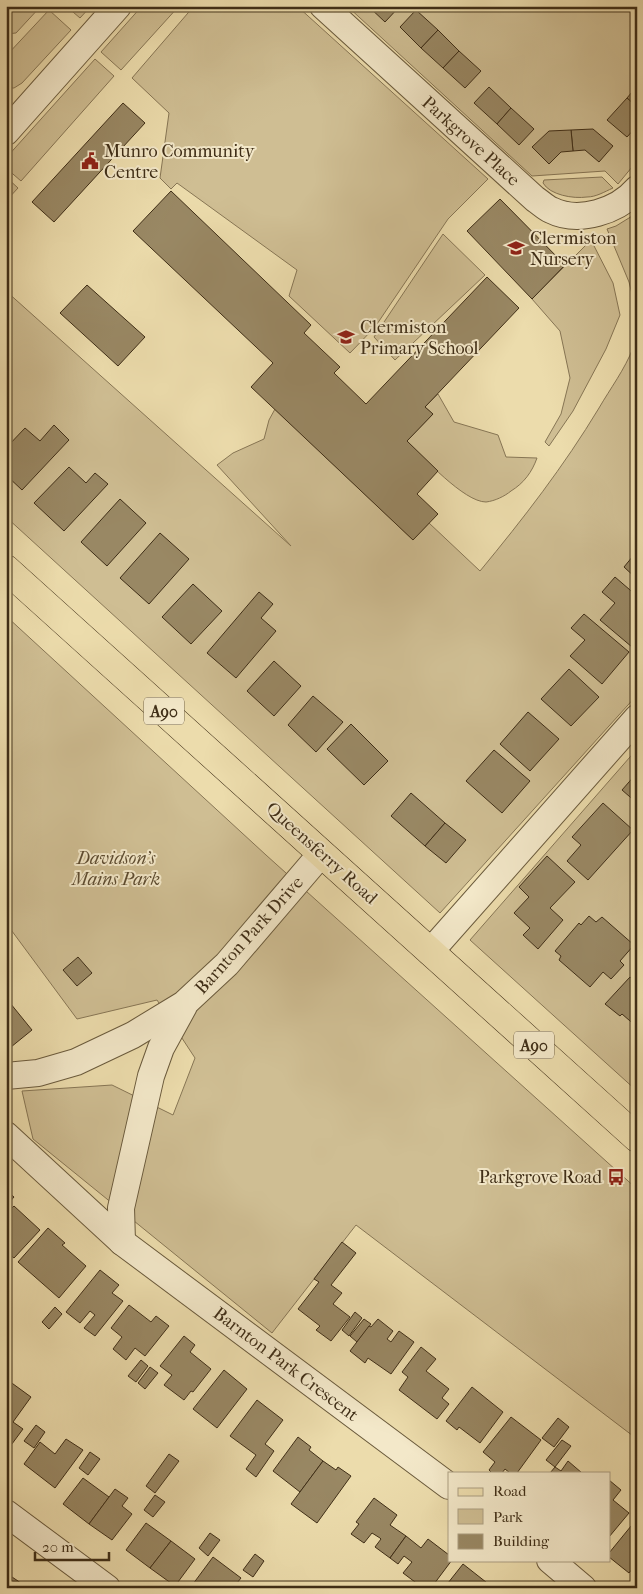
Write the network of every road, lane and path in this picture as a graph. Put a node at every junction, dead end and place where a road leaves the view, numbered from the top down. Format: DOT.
graph roads {
  1 [pos="118,6"];
  2 [pos="324,6"];
  3 [pos="9,125"];
  4 [pos="637,190"];
  5 [pos="6,569"];
  6 [pos="637,718"];
  7 [pos="321,854"];
  8 [pos="430,952"];
  9 [pos="184,1004"];
  10 [pos="6,1076"];
  11 [pos="6,1135"];
  12 [pos="637,1138"];
  13 [pos="122,1242"];
  14 [pos="448,1485"];
  15 [pos="6,1513"];
  16 [pos="552,1562"];
  17 [pos="107,1588"];
  18 [pos="583,1588"];
  1 -- 3 [label="street"];
  2 -- 4 [label="street, Parkgrove Place"];
  5 -- 7 [label="main road, Queensferry Road / A90"];
  6 -- 8 [label="street"];
  7 -- 8 [label="main road, Queensferry Road / A90"];
  7 -- 9 [label="street, Barnton Park Drive"];
  8 -- 12 [label="main road, Queensferry Road / A90"];
  9 -- 10 [label="street, Barnton Park Drive"];
  9 -- 13 [label="street"];
  11 -- 13 [label="street, Barnton Park Crescent"];
  13 -- 14 [label="street, Barnton Park Crescent"];
  15 -- 17 [label="street"];
  16 -- 18 [label="street"];
}
